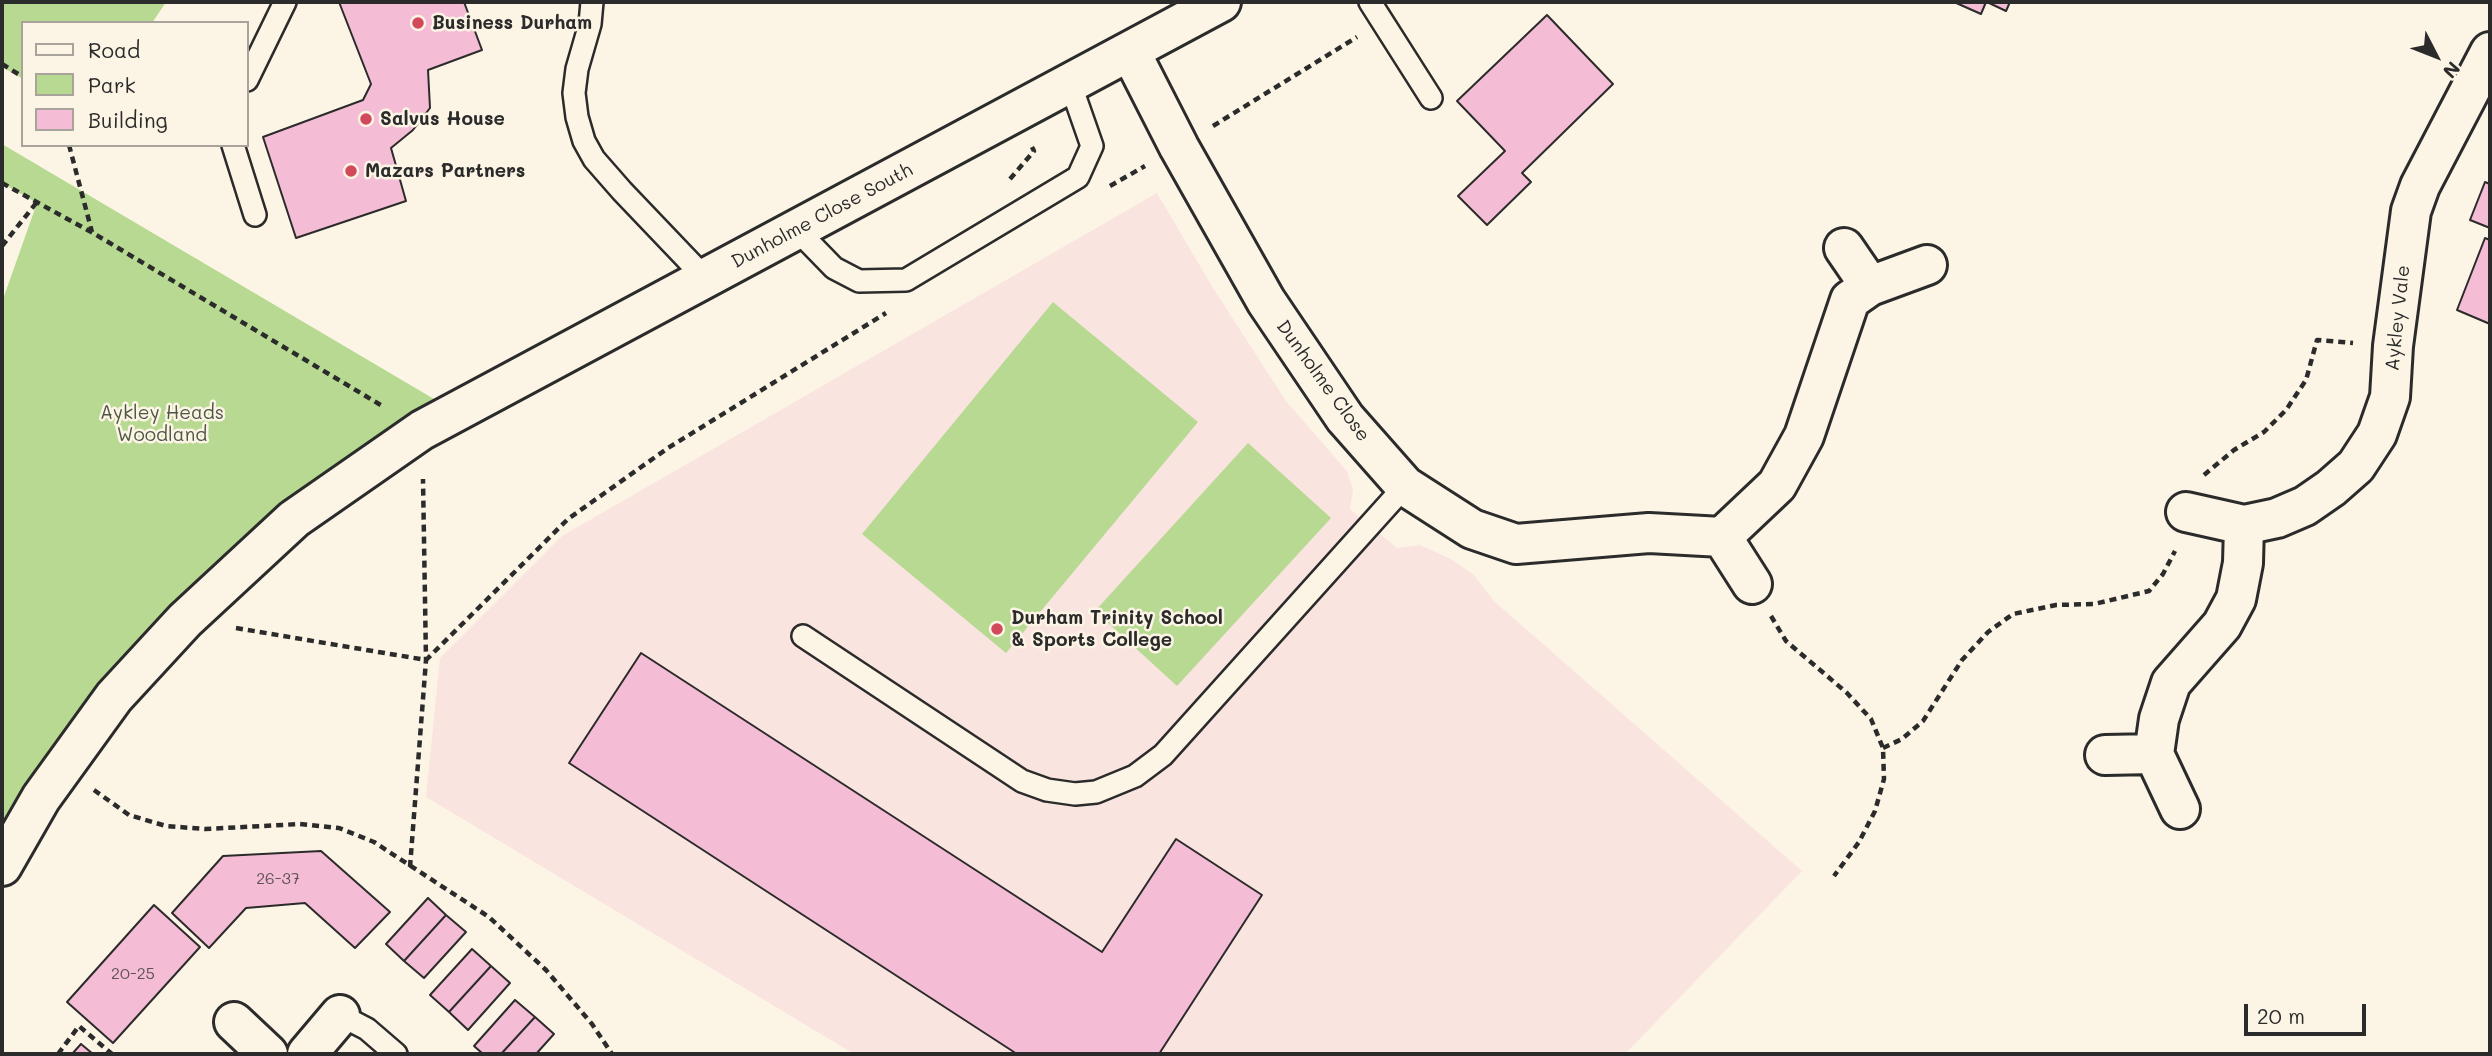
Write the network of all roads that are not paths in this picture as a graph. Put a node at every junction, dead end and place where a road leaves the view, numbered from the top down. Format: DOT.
graph roads {
  1 [pos="285,2"];
  2 [pos="592,2"];
  3 [pos="1222,2"];
  4 [pos="1370,2"];
  5 [pos="1130,51"];
  6 [pos="2490,52"];
  7 [pos="248,77"];
  8 [pos="1070,83"];
  9 [pos="1431,98"];
  10 [pos="234,147"];
  11 [pos="255,215"];
  12 [pos="797,230"];
  13 [pos="1844,248"];
  14 [pos="1927,265"];
  15 [pos="705,278"];
  16 [pos="1870,286"];
  17 [pos="1405,486"];
  18 [pos="2186,512"];
  19 [pos="2244,524"];
  20 [pos="1722,537"];
  21 [pos="1752,584"];
  22 [pos="803,636"];
  23 [pos="2154,754"];
  24 [pos="2105,755"];
  25 [pos="2180,810"];
  26 [pos="2,866"];
  27 [pos="340,1015"];
  28 [pos="234,1022"];
  29 [pos="268,1054"];
  30 [pos="307,1054"];
  31 [pos="396,1054"];
  1 -- 7 [label="lane"];
  2 -- 15 [label="lane"];
  3 -- 5 [label="street, Dunholme Close South"];
  4 -- 9 [label="lane"];
  5 -- 8 [label="street, Dunholme Close South"];
  5 -- 17 [label="street, Dunholme Close"];
  6 -- 19 [label="street, Aykley Vale"];
  8 -- 12 [label="street, Dunholme Close South"];
  8 -- 12 [label="lane"];
  10 -- 11 [label="lane"];
  12 -- 15 [label="street, Dunholme Close South"];
  13 -- 16 [label="street"];
  14 -- 16 [label="street"];
  15 -- 26 [label="street, Dunholme Close South"];
  16 -- 20 [label="street"];
  17 -- 20 [label="street, Dunholme Close"];
  17 -- 22 [label="lane"];
  18 -- 19 [label="street, Aykley Vale"];
  19 -- 23 [label="street"];
  20 -- 21 [label="street"];
  23 -- 24 [label="street"];
  23 -- 25 [label="street"];
  27 -- 30 [label="street"];
  27 -- 31 [label="lane"];
  28 -- 29 [label="street"];
}
